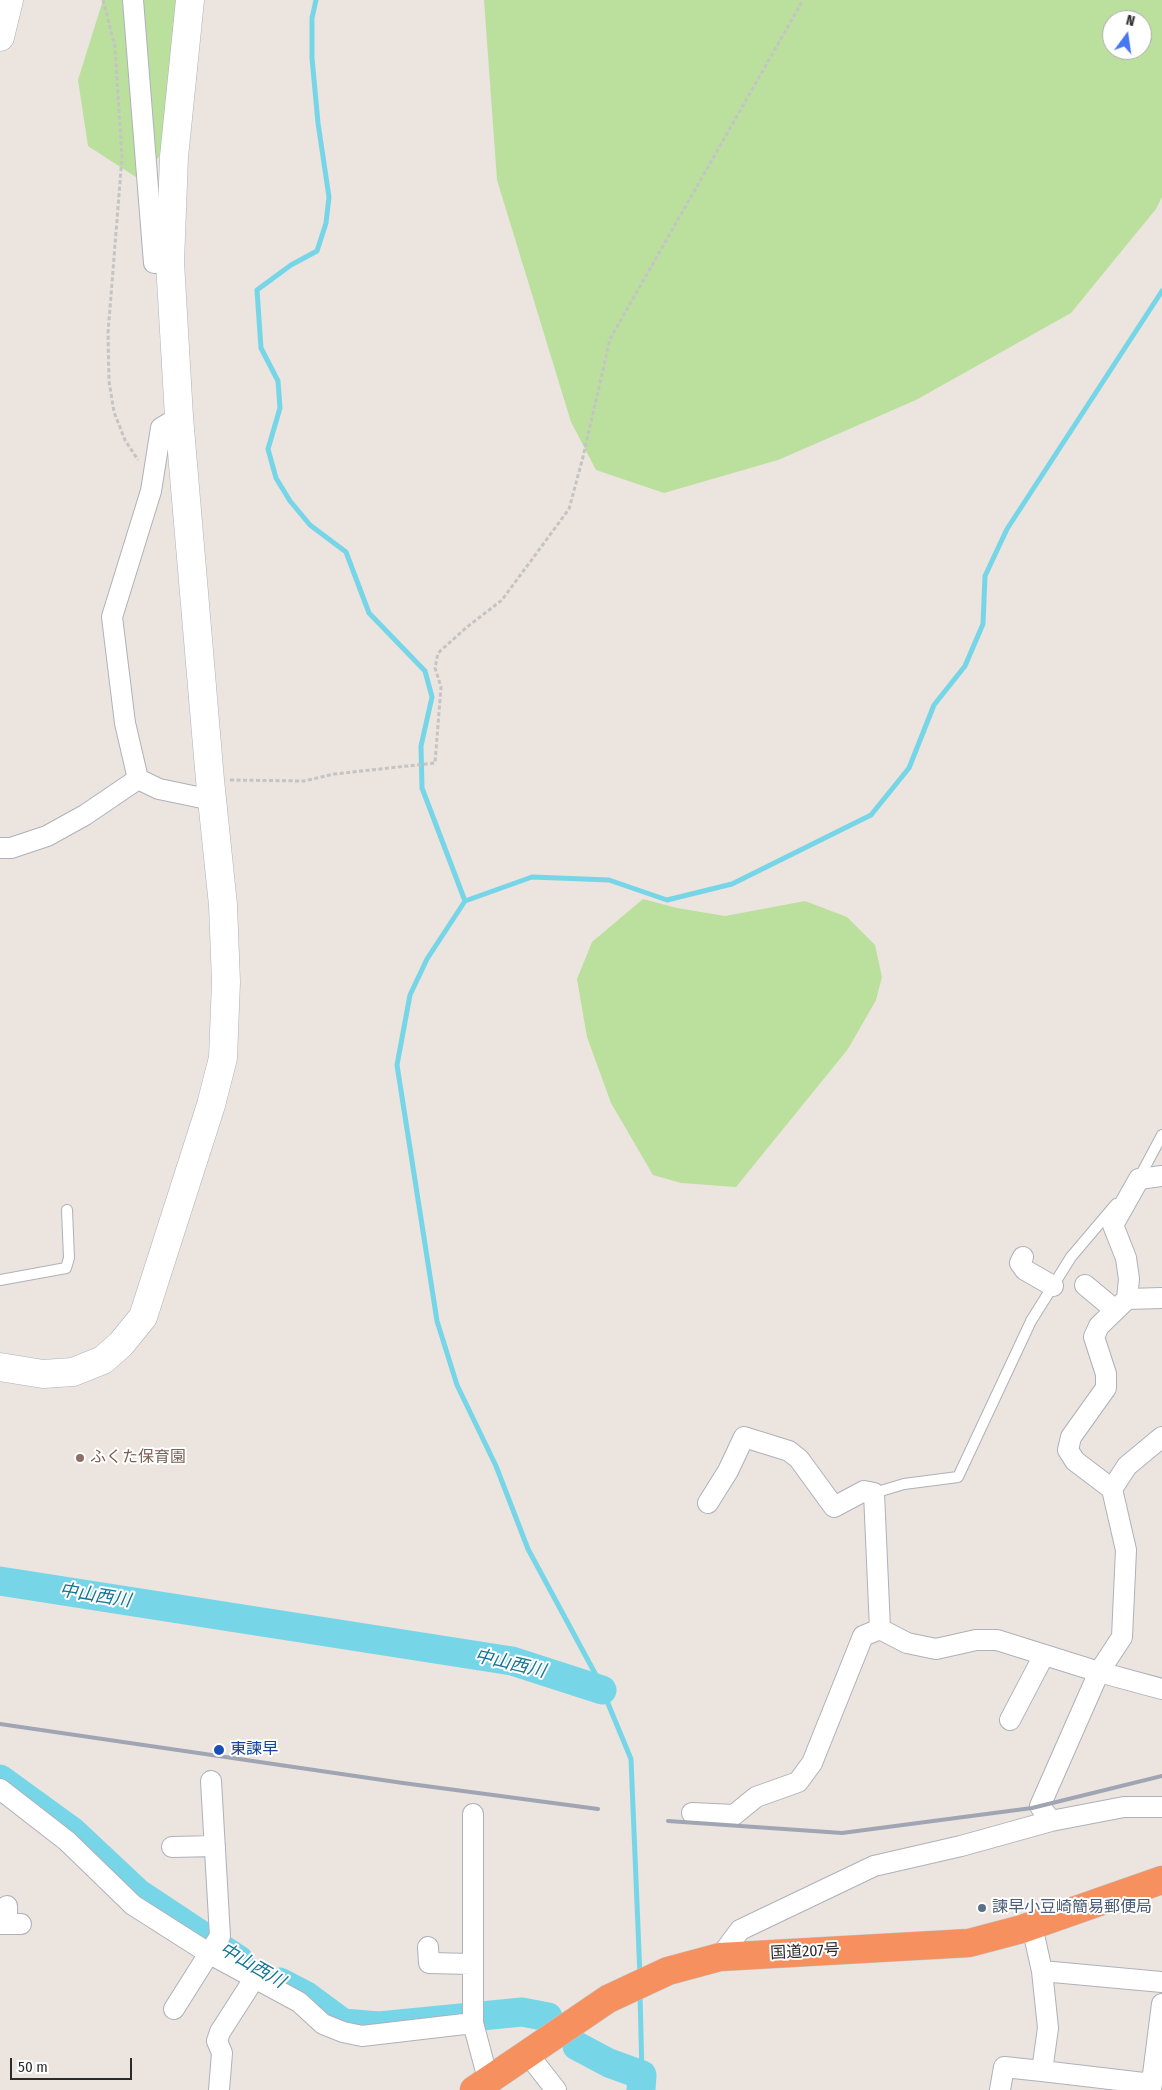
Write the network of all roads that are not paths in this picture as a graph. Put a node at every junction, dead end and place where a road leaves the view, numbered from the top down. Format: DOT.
graph roads {
  1 [pos="8,0"];
  2 [pos="133,0"];
  3 [pos="190,0"];
  4 [pos="0,37"];
  5 [pos="170,262"];
  6 [pos="179,417"];
  7 [pos="138,779"];
  8 [pos="211,790"];
  9 [pos="0,848"];
  10 [pos="1162,1135"];
  11 [pos="1162,1176"];
  12 [pos="1139,1179"];
  13 [pos="67,1210"];
  14 [pos="1023,1257"];
  15 [pos="0,1280"];
  16 [pos="1085,1285"];
  17 [pos="1053,1286"];
  18 [pos="1162,1298"];
  19 [pos="1121,1304"];
  20 [pos="0,1367"];
  21 [pos="1162,1437"];
  22 [pos="1112,1489"];
  23 [pos="874,1493"];
  24 [pos="708,1503"];
  25 [pos="880,1629"];
  26 [pos="1044,1655"];
  27 [pos="1099,1672"];
  28 [pos="1162,1689"];
  29 [pos="1010,1720"];
  30 [pos="211,1780"];
  31 [pos="0,1789"];
  32 [pos="1162,1807"];
  33 [pos="692,1813"];
  34 [pos="473,1814"];
  35 [pos="1051,1821"];
  36 [pos="215,1846"];
  37 [pos="172,1848"];
  38 [pos="1162,1880"];
  39 [pos="1032,1926"];
  40 [pos="428,1947"];
  41 [pos="213,1948"];
  42 [pos="720,1957"];
  43 [pos="472,1964"];
  44 [pos="1042,1971"];
  45 [pos="254,1979"];
  46 [pos="1162,1982"];
  47 [pos="1162,2004"];
  48 [pos="174,2009"];
  49 [pos="473,2019"];
  50 [pos="527,2054"];
  51 [pos="1042,2071"];
  52 [pos="481,2085"];
  53 [pos="1152,2087"];
  54 [pos="219,2090"];
  55 [pos="556,2090"];
  56 [pos="1000,2090"];
  1 -- 4 [label="street"];
  2 -- 5 [label="street"];
  3 -- 5 [label="street"];
  5 -- 6 [label="street"];
  6 -- 7 [label="street"];
  6 -- 8 [label="street"];
  7 -- 8 [label="street"];
  7 -- 9 [label="street"];
  8 -- 20 [label="street"];
  10 -- 12 [label="lane"];
  11 -- 12 [label="street"];
  12 -- 17 [label="lane"];
  12 -- 19 [label="street"];
  13 -- 15 [label="lane"];
  14 -- 17 [label="street"];
  16 -- 19 [label="street"];
  17 -- 23 [label="lane"];
  18 -- 19 [label="street"];
  19 -- 22 [label="street"];
  21 -- 22 [label="street"];
  22 -- 27 [label="street"];
  23 -- 24 [label="street"];
  23 -- 25 [label="street"];
  25 -- 26 [label="street"];
  25 -- 33 [label="street"];
  26 -- 27 [label="street"];
  26 -- 29 [label="street"];
  27 -- 28 [label="street"];
  27 -- 35 [label="street"];
  30 -- 36 [label="street"];
  31 -- 41 [label="street"];
  32 -- 35 [label="street"];
  34 -- 43 [label="street"];
  35 -- 42 [label="street"];
  36 -- 37 [label="street"];
  36 -- 41 [label="street"];
  38 -- 39 [label="highway, 国道207号"];
  39 -- 42 [label="highway, 国道207号"];
  39 -- 44 [label="street"];
  40 -- 43 [label="street"];
  41 -- 45 [label="street"];
  41 -- 48 [label="street"];
  42 -- 50 [label="highway, 国道207号"];
  43 -- 49 [label="street"];
  44 -- 46 [label="street"];
  44 -- 51 [label="street"];
  45 -- 49 [label="street"];
  45 -- 54 [label="street"];
  47 -- 53 [label="street"];
  49 -- 52 [label="street"];
  50 -- 52 [label="highway, 国道207号"];
  50 -- 55 [label="street"];
  51 -- 53 [label="street"];
  51 -- 56 [label="street"];
}
